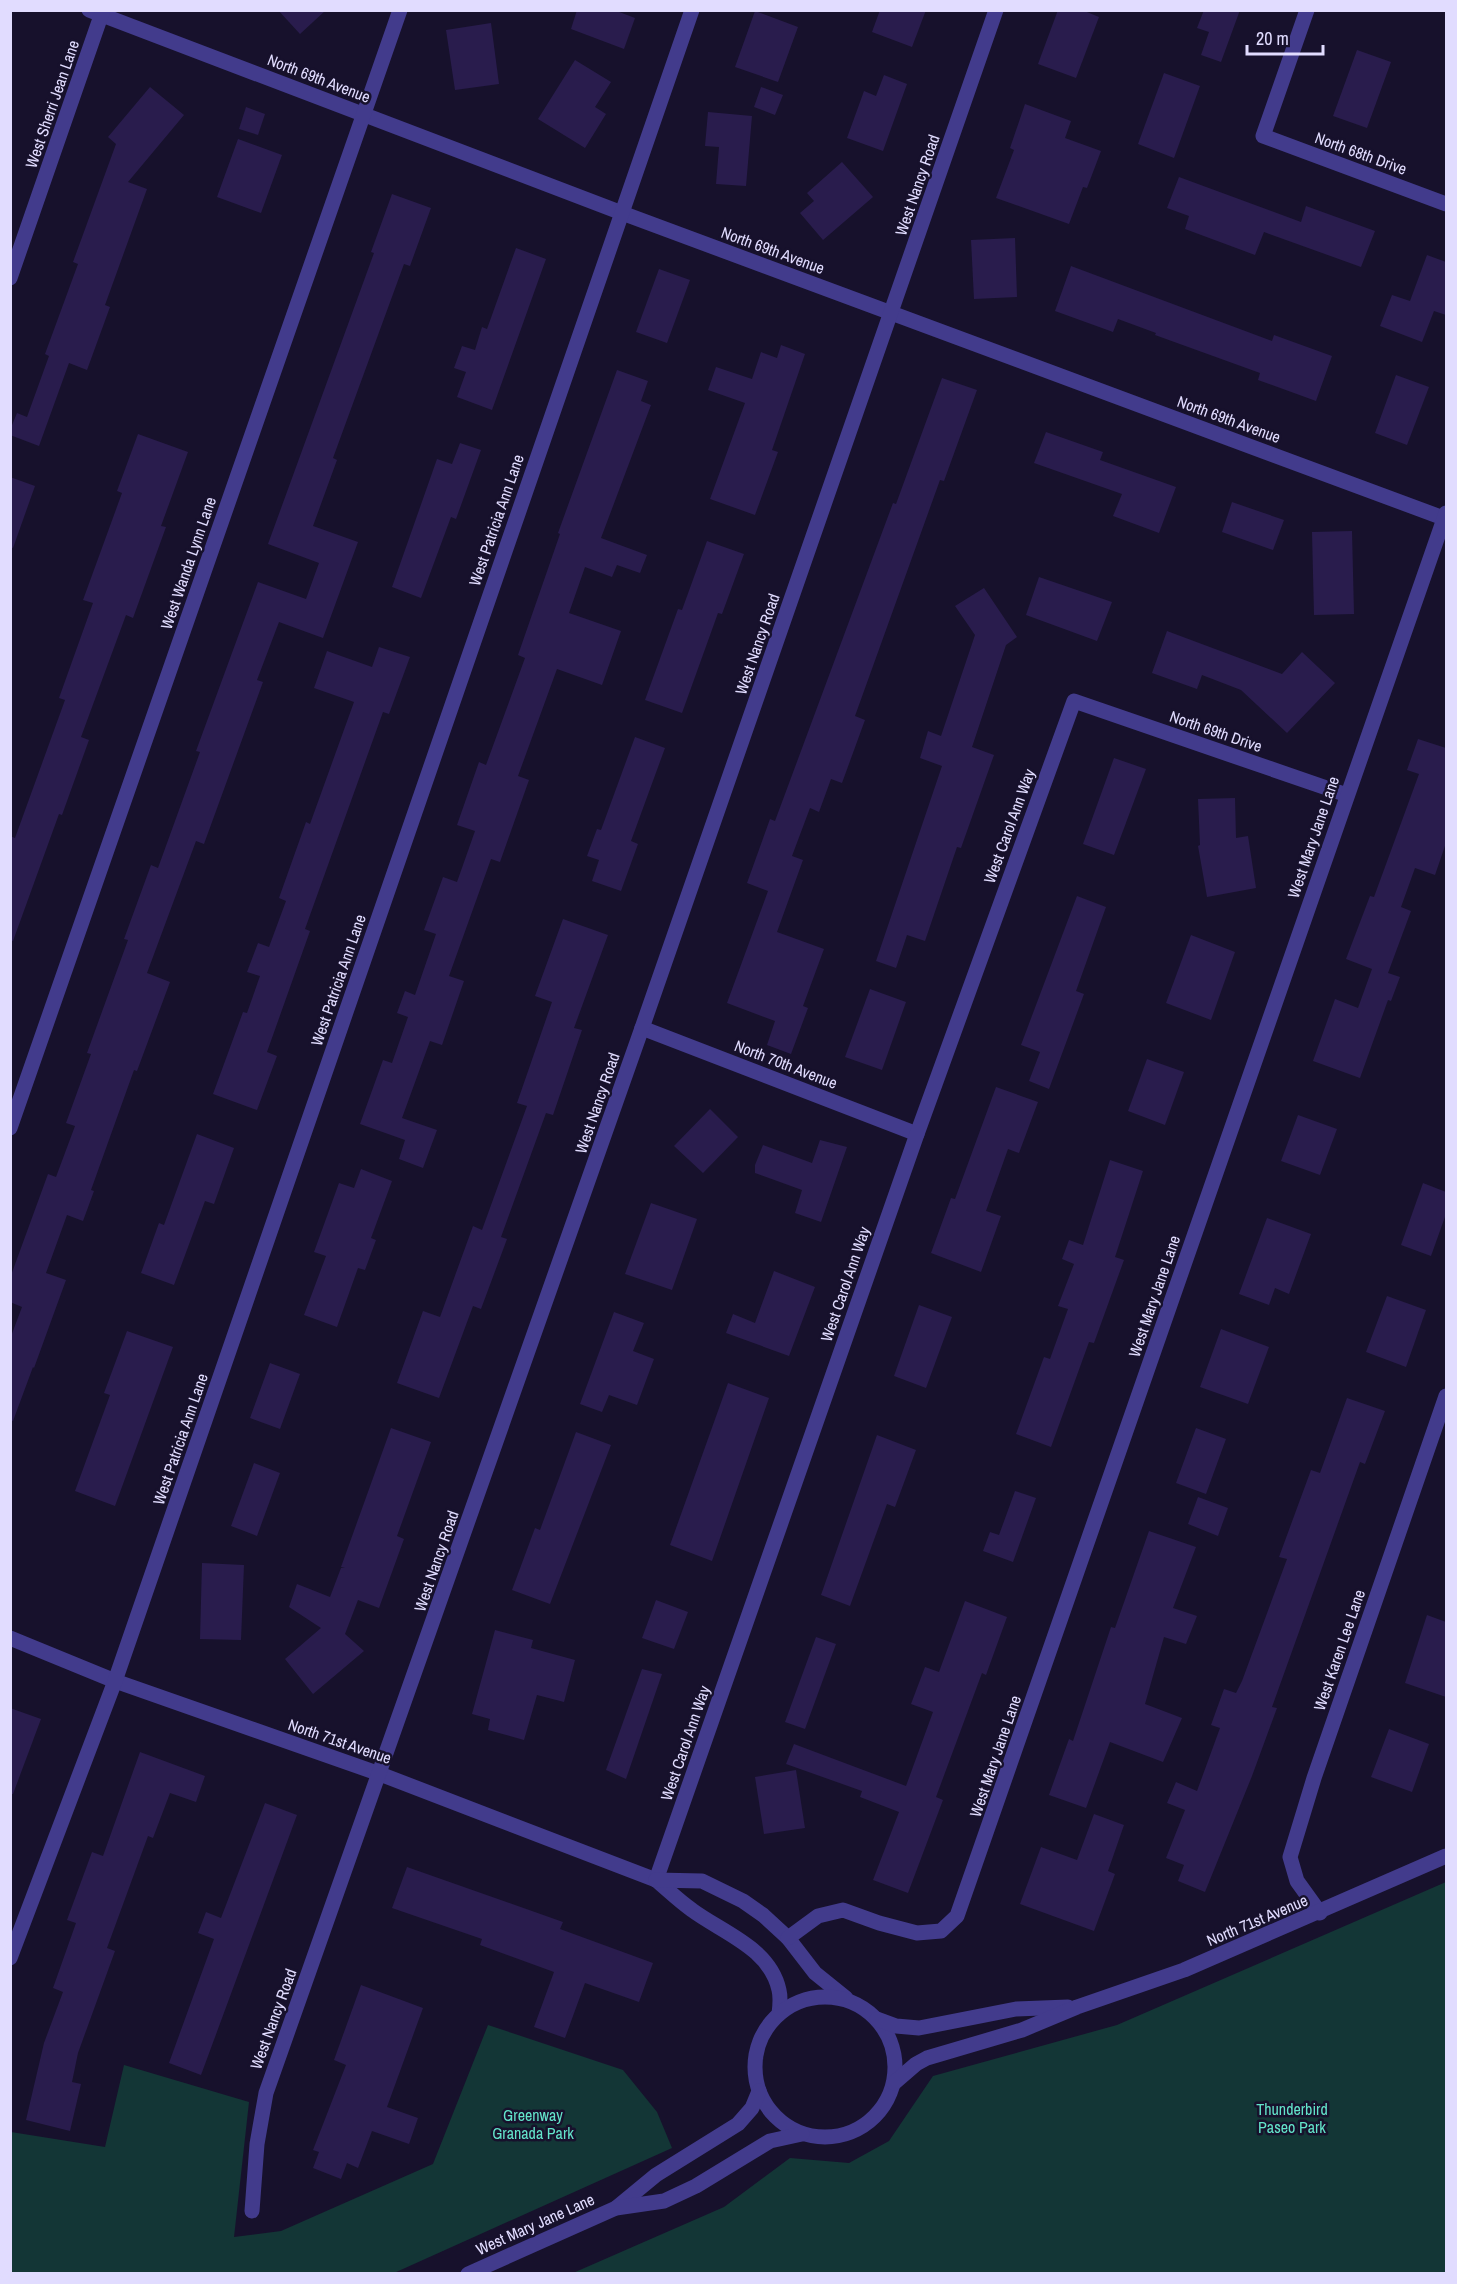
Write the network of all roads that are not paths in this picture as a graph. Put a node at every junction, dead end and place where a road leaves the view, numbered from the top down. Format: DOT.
graph roads {
  1 [pos="400,10"];
  2 [pos="692,10"];
  3 [pos="996,10"];
  4 [pos="1307,10"];
  5 [pos="98,12"];
  6 [pos="364,114"];
  7 [pos="1446,204"];
  8 [pos="622,213"];
  9 [pos="10,278"];
  10 [pos="892,313"];
  11 [pos="1446,517"];
  12 [pos="1074,701"];
  13 [pos="1347,795"];
  14 [pos="642,1028"];
  15 [pos="10,1128"];
  16 [pos="917,1134"];
  17 [pos="1446,1396"];
  18 [pos="10,1638"];
  19 [pos="115,1681"];
  20 [pos="380,1774"];
  21 [pos="1446,1856"];
  22 [pos="656,1880"];
  23 [pos="1320,1913"];
  24 [pos="788,1938"];
  25 [pos="10,1958"];
  26 [pos="848,2000"];
  27 [pos="1077,2007"];
  28 [pos="779,2014"];
  29 [pos="876,2018"];
  30 [pos="894,2083"];
  31 [pos="759,2091"];
  32 [pos="802,2134"];
  33 [pos="616,2208"];
  34 [pos="252,2211"];
  35 [pos="468,2274"];
  1 -- 6 [label="street, West Wanda Lynn Lane"];
  2 -- 8 [label="street, West Patricia Ann Lane"];
  3 -- 10 [label="street, West Nancy Road"];
  4 -- 7 [label="street, North 68th Drive"];
  5 -- 6 [label="street, North 69th Avenue"];
  5 -- 9 [label="street, West Sherri Jean Lane"];
  6 -- 8 [label="street, North 69th Avenue"];
  6 -- 15 [label="street, West Wanda Lynn Lane"];
  8 -- 10 [label="street, North 69th Avenue"];
  8 -- 19 [label="street, West Patricia Ann Lane"];
  10 -- 11 [label="street, North 69th Avenue"];
  10 -- 14 [label="street, West Nancy Road"];
  11 -- 13 [label="street, West Mary Jane Lane"];
  12 -- 13 [label="street, North 69th Drive"];
  12 -- 16 [label="street, West Carol Ann Way"];
  13 -- 24 [label="street, West Mary Jane Lane"];
  14 -- 16 [label="street, North 70th Avenue"];
  14 -- 20 [label="street, West Nancy Road"];
  16 -- 22 [label="street, West Carol Ann Way"];
  17 -- 23 [label="street, West Karen Lee Lane"];
  18 -- 19 [label="street, North 71st Avenue"];
  19 -- 20 [label="street, North 71st Avenue"];
  19 -- 25 [label="street, West Patricia Ann Lane"];
  20 -- 22 [label="street, North 71st Avenue"];
  20 -- 34 [label="street, West Nancy Road"];
  21 -- 23 [label="street, North 71st Avenue"];
  22 -- 24 [label="street, North 71st Avenue"];
  22 -- 28 [label="street, North 71st Avenue"];
  23 -- 27 [label="street, North 71st Avenue"];
  24 -- 26 [label="street, North 71st Avenue"];
  26 -- 28 [label="street, North 71st Avenue"];
  26 -- 29 [label="street, North 71st Avenue"];
  27 -- 29 [label="street, North 71st Avenue"];
  27 -- 30 [label="street, North 71st Avenue"];
  28 -- 31 [label="street, North 71st Avenue"];
  29 -- 30 [label="street, North 71st Avenue"];
  30 -- 32 [label="street, North 71st Avenue"];
  31 -- 32 [label="street, North 71st Avenue"];
  31 -- 33 [label="street, West Mary Jane Lane"];
  32 -- 33 [label="street, West Mary Jane Lane"];
  33 -- 35 [label="street, West Mary Jane Lane"];
}
